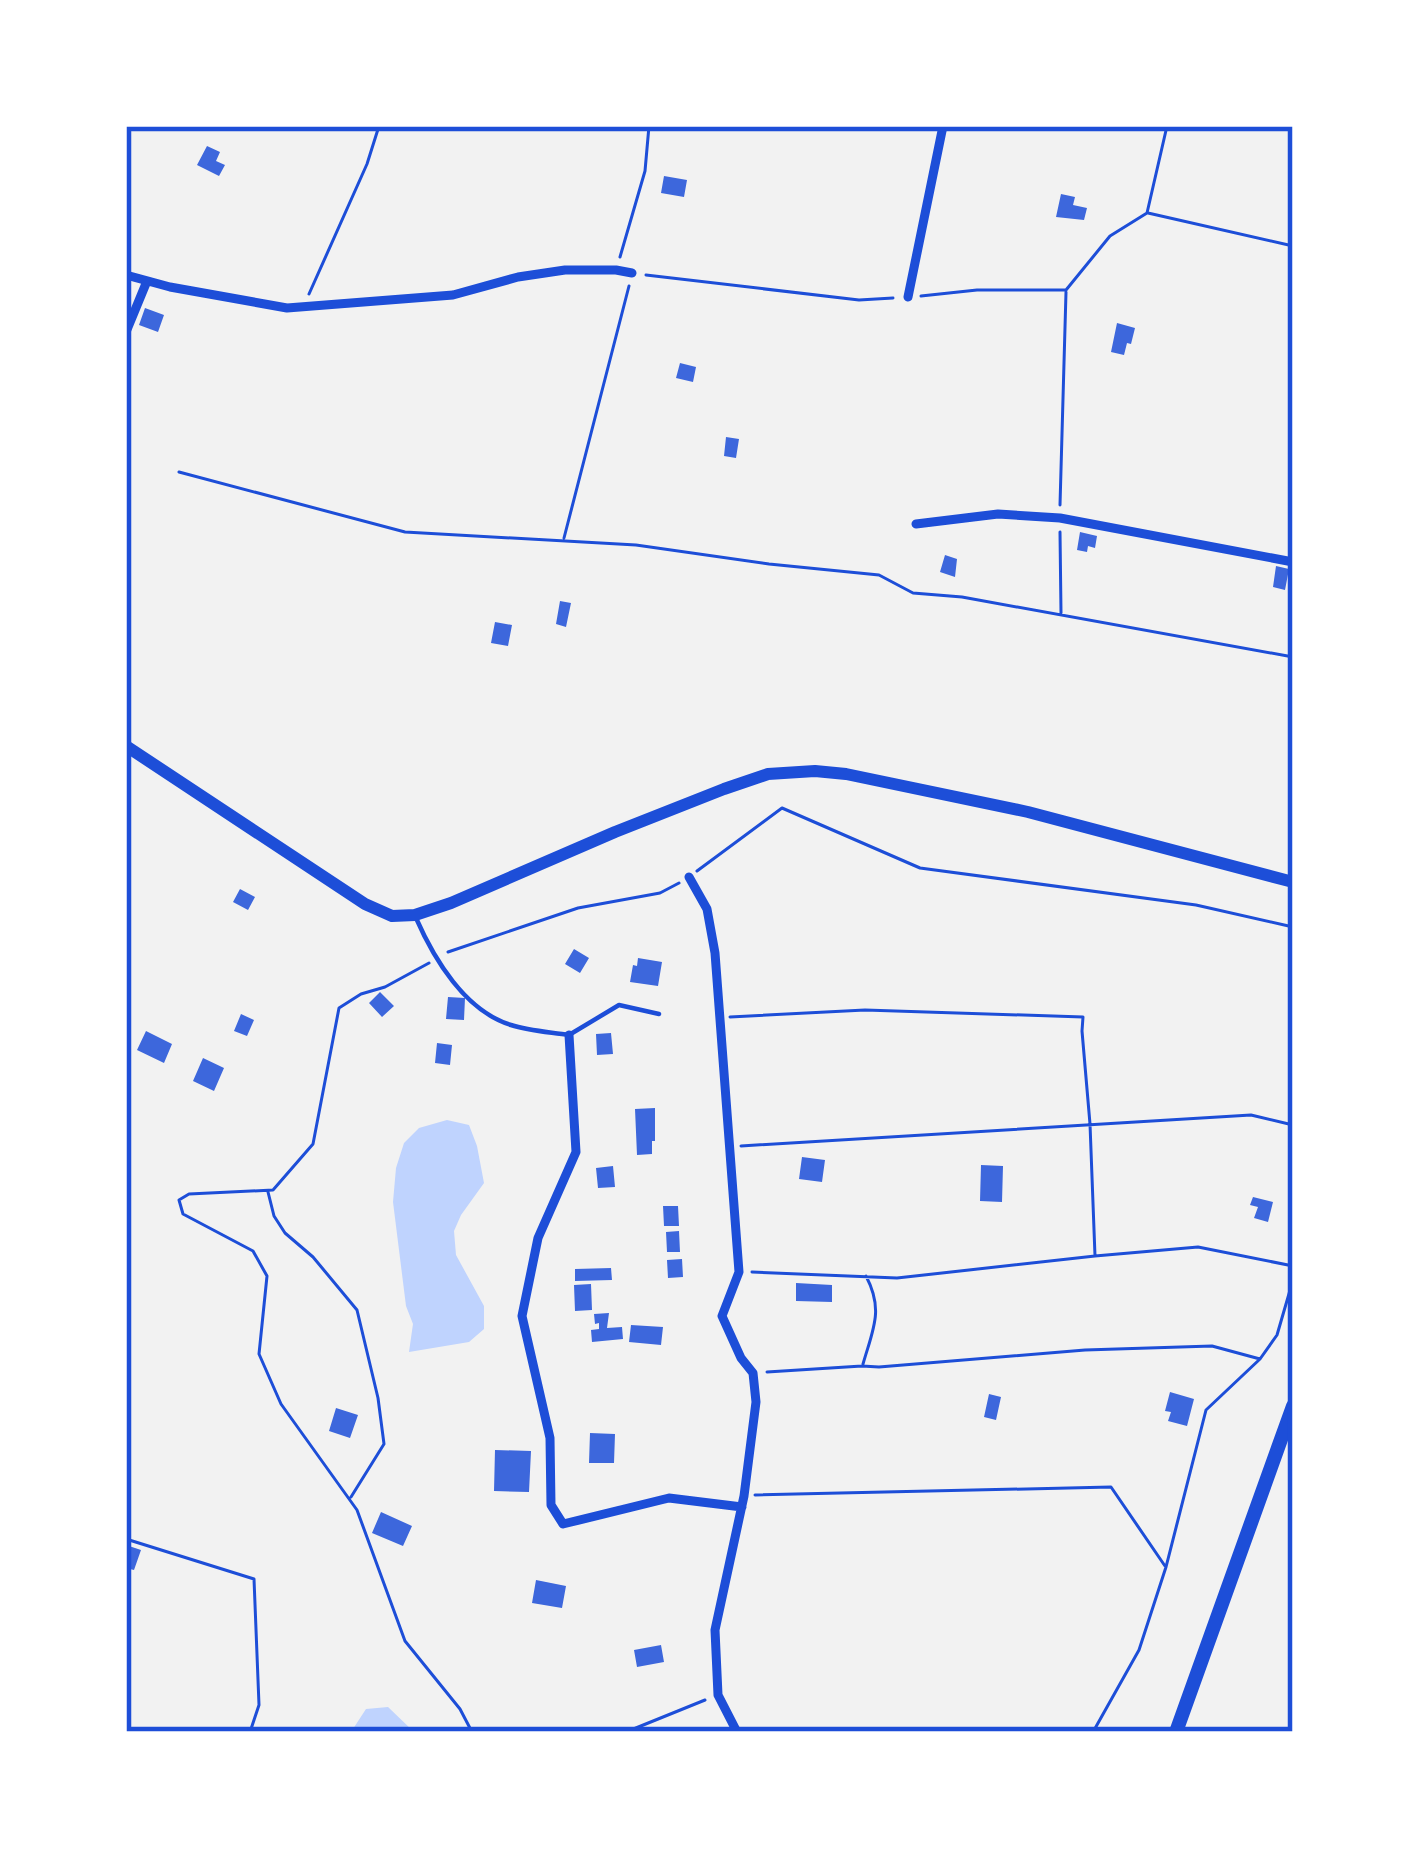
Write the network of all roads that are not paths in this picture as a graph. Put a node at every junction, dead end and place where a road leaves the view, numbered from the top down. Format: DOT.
graph roads {
  1 [pos="944,126"];
  2 [pos="632,273"];
  3 [pos="126,275"];
  4 [pos="147,281"];
  5 [pos="908,297"];
  6 [pos="126,332"];
  7 [pos="916,524"];
  8 [pos="1293,562"];
  9 [pos="126,746"];
  10 [pos="689,877"];
  11 [pos="1293,882"];
  12 [pos="415,915"];
  13 [pos="659,1013"];
  14 [pos="569,1036"];
  15 [pos="1293,1406"];
  16 [pos="743,1502"];
  17 [pos="736,1732"];
  18 [pos="1176,1732"];
  1 -- 5 [label="street"];
  2 -- 4 [label="street"];
  3 -- 4 [label="street"];
  4 -- 6 [label="street"];
  7 -- 8 [label="street"];
  9 -- 12 [label="street"];
  10 -- 16 [label="street"];
  11 -- 12 [label="street"];
  12 -- 14 [label="lane"];
  13 -- 14 [label="lane"];
  14 -- 16 [label="street"];
  15 -- 18 [label="main road"];
  16 -- 17 [label="street"];
}
